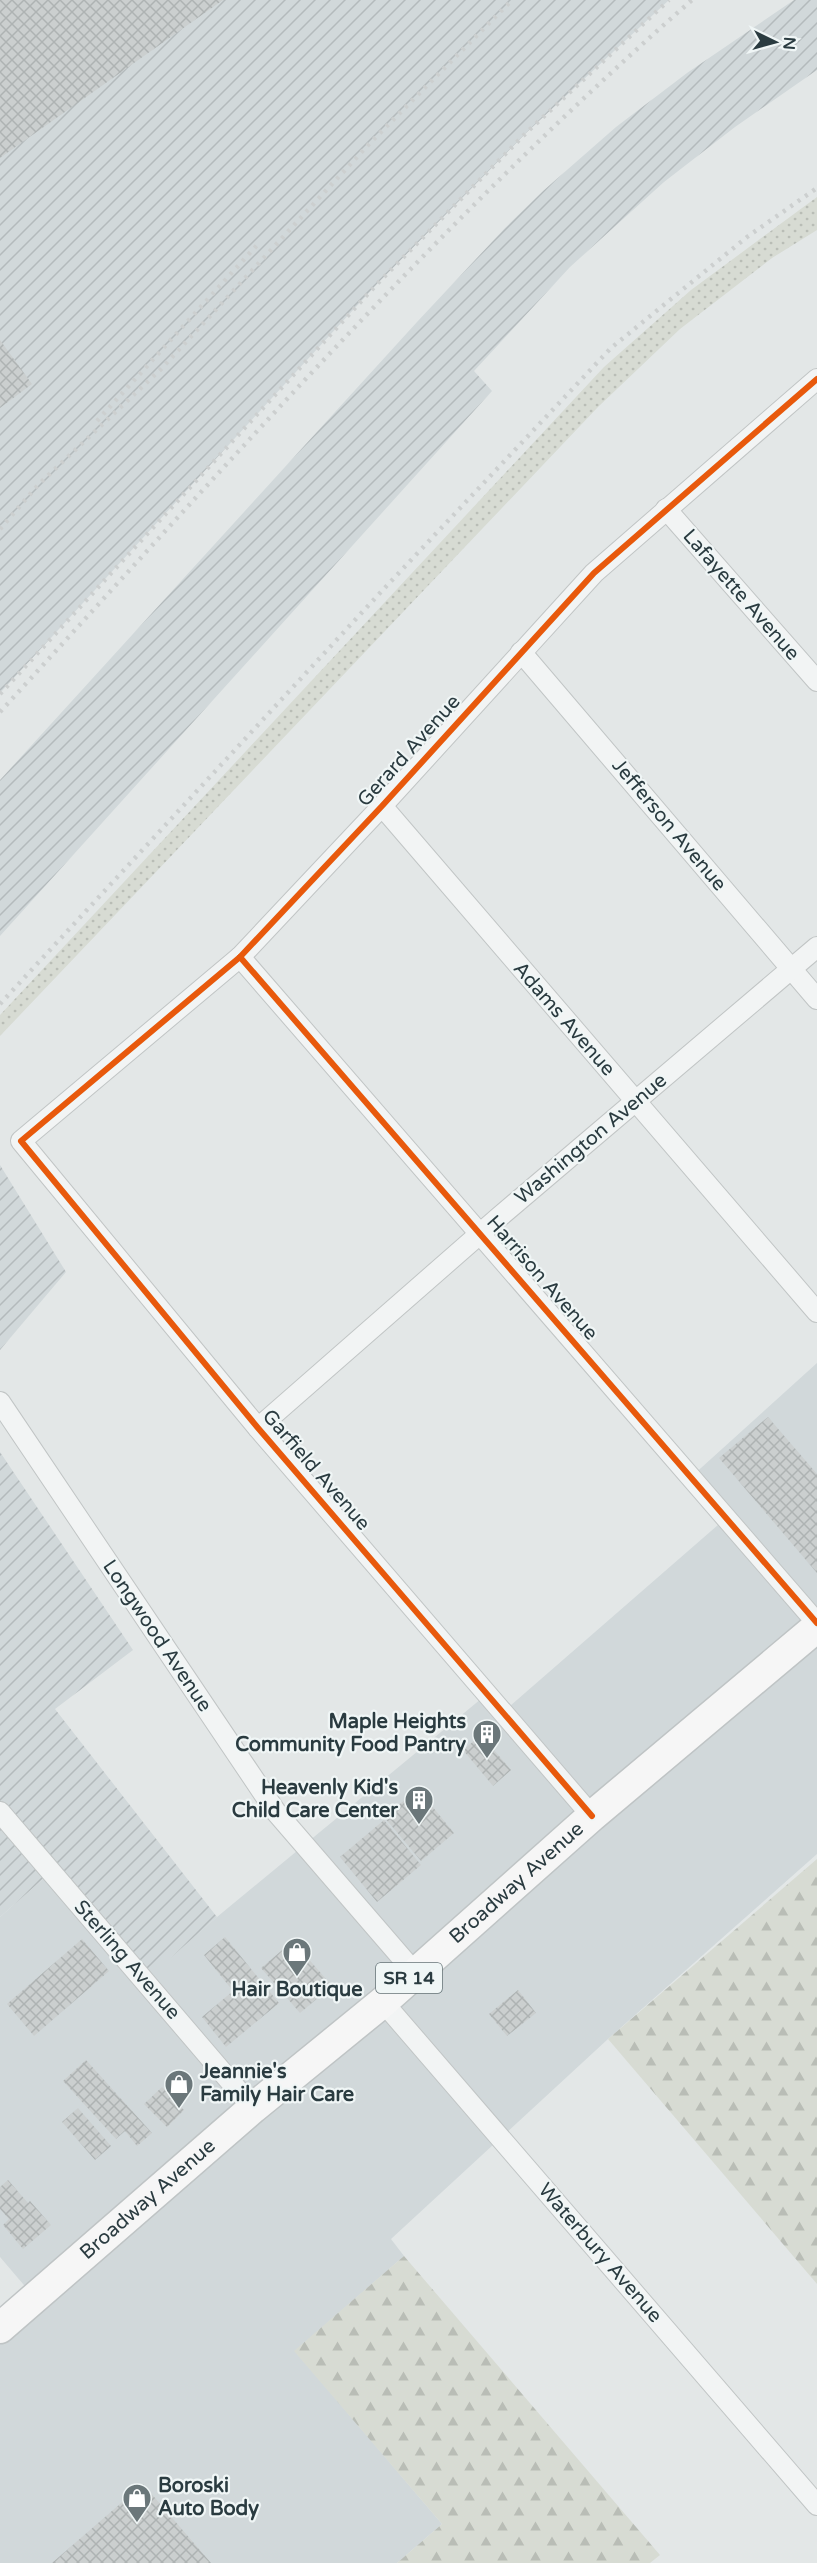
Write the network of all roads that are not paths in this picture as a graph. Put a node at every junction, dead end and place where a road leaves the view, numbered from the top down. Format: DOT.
graph roads {
  1 [pos="817,379"];
  2 [pos="666,509"];
  3 [pos="521,652"];
  4 [pos="817,681"];
  5 [pos="382,806"];
  6 [pos="817,947"];
  7 [pos="240,957"];
  8 [pos="790,968"];
  9 [pos="817,999"];
  10 [pos="636,1102"];
  11 [pos="21,1141"];
  12 [pos="481,1233"];
  13 [pos="817,1312"];
  14 [pos="0,1402"];
  15 [pos="258,1428"];
  16 [pos="817,1625"];
  17 [pos="0,1812"];
  18 [pos="592,1816"];
  19 [pos="415,1973"];
  20 [pos="383,2002"];
  21 [pos="253,2108"];
  22 [pos="0,2328"];
  23 [pos="817,2505"];
  1 -- 2 [label="street, Gerard Avenue"];
  2 -- 3 [label="street, Gerard Avenue"];
  2 -- 4 [label="street, Lafayette Avenue"];
  3 -- 5 [label="street, Gerard Avenue"];
  3 -- 8 [label="street, Jefferson Avenue"];
  5 -- 7 [label="street, Gerard Avenue"];
  5 -- 10 [label="street, Adams Avenue"];
  6 -- 8 [label="street, Washington Avenue"];
  7 -- 11 [label="street, Gerard Avenue"];
  7 -- 12 [label="street, Harrison Avenue"];
  8 -- 9 [label="street, Jefferson Avenue"];
  8 -- 10 [label="street, Washington Avenue"];
  10 -- 12 [label="street, Washington Avenue"];
  10 -- 13 [label="street, Adams Avenue"];
  11 -- 15 [label="street, Garfield Avenue"];
  12 -- 15 [label="street, Washington Avenue"];
  12 -- 16 [label="street, Harrison Avenue"];
  14 -- 19 [label="street, Longwood Avenue"];
  15 -- 18 [label="street, Garfield Avenue"];
  16 -- 18 [label="main road, Broadway Avenue / SR 14"];
  17 -- 21 [label="street, Sterling Avenue"];
  18 -- 19 [label="main road, Broadway Avenue / SR 14"];
  19 -- 20 [label="main road, Broadway Avenue / SR 14"];
  20 -- 21 [label="main road, Broadway Avenue / SR 14"];
  20 -- 23 [label="street, Waterbury Avenue"];
  21 -- 22 [label="main road, Broadway Avenue / SR 14"];
}
